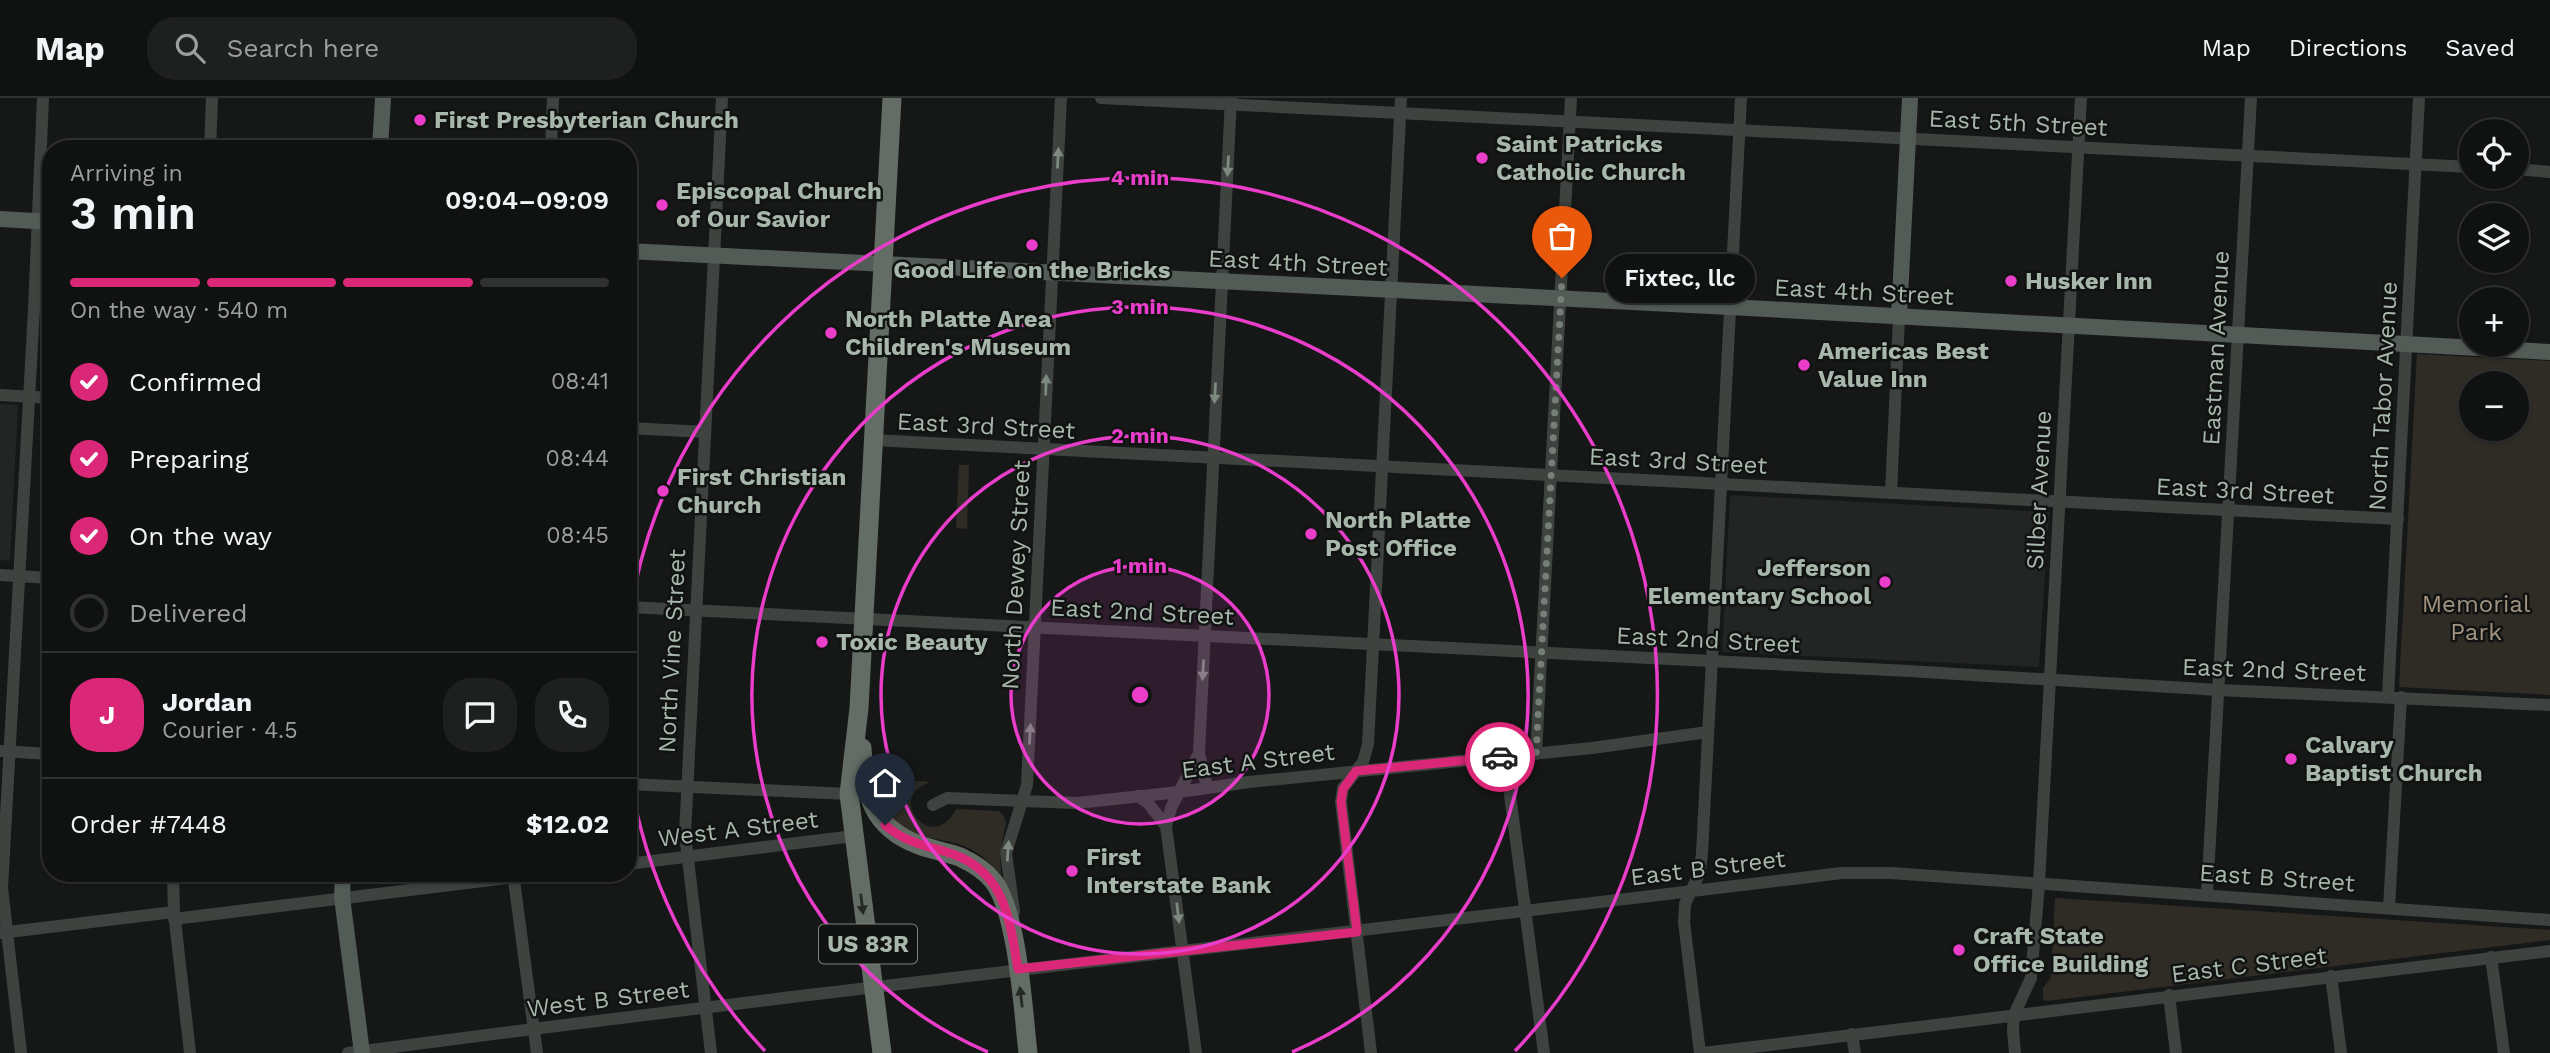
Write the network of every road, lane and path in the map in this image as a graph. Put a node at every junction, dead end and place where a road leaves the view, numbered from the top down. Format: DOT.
graph roads {
  1 [pos="43,98"];
  2 [pos="212,98"];
  3 [pos="383,98"];
  4 [pos="553,98"];
  5 [pos="722,98"];
  6 [pos="892,98"];
  7 [pos="1061,98"];
  8 [pos="1101,98"];
  9 [pos="1401,98"];
  10 [pos="1571,98"];
  11 [pos="1741,98"];
  12 [pos="1910,98"];
  13 [pos="2081,98"];
  14 [pos="2251,98"];
  15 [pos="2419,98"];
  16 [pos="1231,101"];
  17 [pos="1401,112"];
  18 [pos="1570,121"];
  19 [pos="1739,130"];
  20 [pos="1908,139"];
  21 [pos="43,140"];
  22 [pos="210,140"];
  23 [pos="381,140"];
  24 [pos="551,140"];
  25 [pos="2078,147"];
  26 [pos="2248,155"];
  27 [pos="2416,164"];
  28 [pos="2459,166"];
  29 [pos="2529,170"];
  30 [pos="2550,172"];
  31 [pos="0,219"];
  32 [pos="42,222"];
  33 [pos="42,245"];
  34 [pos="637,252"];
  35 [pos="714,256"];
  36 [pos="882,264"];
  37 [pos="1051,273"];
  38 [pos="1221,282"];
  39 [pos="1393,291"];
  40 [pos="1560,299"];
  41 [pos="1730,307"];
  42 [pos="1899,317"];
  43 [pos="2068,326"];
  44 [pos="2238,335"];
  45 [pos="2407,344"];
  46 [pos="2550,352"];
  47 [pos="0,395"];
  48 [pos="29,397"];
  49 [pos="42,398"];
  50 [pos="637,428"];
  51 [pos="705,432"];
  52 [pos="873,440"];
  53 [pos="1043,450"];
  54 [pos="1212,460"];
  55 [pos="1382,467"];
  56 [pos="1551,476"];
  57 [pos="1721,484"];
  58 [pos="1891,493"];
  59 [pos="2060,503"];
  60 [pos="2229,511"];
  61 [pos="2398,519"];
  62 [pos="0,575"];
  63 [pos="20,576"];
  64 [pos="42,577"];
  65 [pos="637,608"];
  66 [pos="695,611"];
  67 [pos="864,619"];
  68 [pos="1035,626"];
  69 [pos="1204,637"];
  70 [pos="1374,644"];
  71 [pos="1542,652"];
  72 [pos="1712,661"];
  73 [pos="2051,680"];
  74 [pos="2219,690"];
  75 [pos="2394,697"];
  76 [pos="2550,705"];
  77 [pos="859,708"];
  78 [pos="1708,732"];
  79 [pos="5,752"];
  80 [pos="1199,753"];
  81 [pos="42,754"];
  82 [pos="1536,754"];
  83 [pos="1506,757"];
  84 [pos="1356,771"];
  85 [pos="637,784"];
  86 [pos="686,786"];
  87 [pos="1207,787"];
  88 [pos="1178,792"];
  89 [pos="849,794"];
  90 [pos="1138,796"];
  91 [pos="1021,801"];
  92 [pos="933,805"];
  93 [pos="1166,826"];
  94 [pos="854,836"];
  95 [pos="687,856"];
  96 [pos="637,863"];
  97 [pos="173,882"];
  98 [pos="343,882"];
  99 [pos="459,882"];
  100 [pos="514,882"];
  101 [pos="2039,884"];
  102 [pos="1692,891"];
  103 [pos="2207,894"];
  104 [pos="342,897"];
  105 [pos="2389,908"];
  106 [pos="1526,911"];
  107 [pos="174,916"];
  108 [pos="2550,920"];
  109 [pos="3,932"];
  110 [pos="1357,932"];
  111 [pos="1013,941"];
  112 [pos="2550,951"];
  113 [pos="1182,952"];
  114 [pos="2491,957"];
  115 [pos="1018,969"];
  116 [pos="2331,976"];
  117 [pos="873,988"];
  118 [pos="2169,995"];
  119 [pos="705,1009"];
  120 [pos="2014,1015"];
  121 [pos="534,1030"];
  122 [pos="1852,1034"];
  123 [pos="357,1052"];
  124 [pos="21,1053"];
  125 [pos="190,1053"];
  126 [pos="537,1053"];
  127 [pos="711,1053"];
  128 [pos="882,1053"];
  129 [pos="1028,1053"];
  130 [pos="1196,1053"];
  131 [pos="1371,1053"];
  132 [pos="1544,1053"];
  133 [pos="1701,1053"];
  134 [pos="1854,1053"];
  135 [pos="2015,1053"];
  136 [pos="2176,1053"];
  137 [pos="2341,1053"];
  138 [pos="2504,1053"];
  1 -- 21 [label="street"];
  2 -- 22 [label="street"];
  3 -- 23 [label="main road"];
  4 -- 24 [label="street"];
  5 -- 35 [label="street, North Vine Street"];
  6 -- 36 [label="highway"];
  37 -- 7 [label="street, North Dewey Street, one-way"];
  8 -- 16 [label="street, East 5th Street"];
  9 -- 17 [label="street"];
  10 -- 18 [label="street"];
  11 -- 19 [label="street"];
  12 -- 20 [label="main road"];
  13 -- 25 [label="street, Silber Avenue"];
  14 -- 26 [label="street, Eastman Avenue"];
  15 -- 27 [label="street, North Tabor Avenue"];
  16 -- 17 [label="street, East 5th Street"];
  16 -- 38 [label="street, one-way"];
  17 -- 18 [label="street, East 5th Street"];
  17 -- 39 [label="street"];
  18 -- 19 [label="street, East 5th Street"];
  18 -- 40 [label="street"];
  19 -- 20 [label="street, East 5th Street"];
  19 -- 41 [label="street"];
  20 -- 25 [label="street, East 5th Street"];
  20 -- 42 [label="main road"];
  25 -- 26 [label="street, East 5th Street"];
  25 -- 43 [label="street, Silber Avenue"];
  26 -- 27 [label="street, East 5th Street"];
  26 -- 44 [label="street, Eastman Avenue"];
  27 -- 28 [label="street, East 5th Street"];
  27 -- 45 [label="street, North Tabor Avenue"];
  29 -- 30 [label="street"];
  31 -- 32 [label="main road"];
  33 -- 48 [label="street"];
  34 -- 35 [label="main road, East 4th Street"];
  35 -- 36 [label="main road, East 4th Street"];
  35 -- 51 [label="street, North Vine Street"];
  36 -- 37 [label="main road, East 4th Street"];
  36 -- 52 [label="highway"];
  37 -- 38 [label="main road, East 4th Street"];
  53 -- 37 [label="street, North Dewey Street, one-way"];
  38 -- 39 [label="main road, East 4th Street"];
  38 -- 54 [label="street, one-way"];
  39 -- 40 [label="main road, East 4th Street"];
  39 -- 55 [label="street"];
  40 -- 41 [label="main road, East 4th Street"];
  40 -- 56 [label="street"];
  41 -- 42 [label="main road, East 4th Street"];
  41 -- 57 [label="street"];
  42 -- 43 [label="main road, East 4th Street"];
  42 -- 58 [label="street"];
  43 -- 44 [label="main road, East 4th Street"];
  43 -- 59 [label="street, Silber Avenue"];
  44 -- 45 [label="main road, East 4th Street"];
  44 -- 60 [label="street, Eastman Avenue"];
  45 -- 46 [label="main road, East 4th Street"];
  45 -- 61 [label="street, North Tabor Avenue"];
  47 -- 48 [label="street"];
  48 -- 49 [label="street"];
  48 -- 63 [label="street"];
  50 -- 51 [label="street"];
  51 -- 66 [label="street, North Vine Street"];
  52 -- 53 [label="street, East 3rd Street"];
  52 -- 67 [label="highway"];
  53 -- 54 [label="street, East 3rd Street"];
  53 -- 68 [label="street, North Dewey Street"];
  54 -- 55 [label="street, East 3rd Street"];
  54 -- 69 [label="street"];
  55 -- 56 [label="street, East 3rd Street"];
  55 -- 70 [label="street"];
  56 -- 57 [label="street, East 3rd Street"];
  56 -- 71 [label="street"];
  57 -- 58 [label="street, East 3rd Street"];
  57 -- 72 [label="street"];
  58 -- 59 [label="street, East 3rd Street"];
  59 -- 60 [label="street, East 3rd Street"];
  59 -- 73 [label="street, Silber Avenue"];
  60 -- 61 [label="street, East 3rd Street"];
  60 -- 74 [label="street, Eastman Avenue"];
  61 -- 75 [label="street, North Tabor Avenue"];
  62 -- 63 [label="street"];
  63 -- 64 [label="street"];
  63 -- 79 [label="street"];
  65 -- 66 [label="street, East 2nd Street"];
  66 -- 67 [label="street, East 2nd Street"];
  66 -- 86 [label="street, North Vine Street"];
  67 -- 68 [label="street, East 2nd Street"];
  67 -- 77 [label="highway"];
  68 -- 69 [label="street, East 2nd Street"];
  91 -- 68 [label="street, North Dewey Street, one-way"];
  69 -- 70 [label="street, East 2nd Street"];
  69 -- 80 [label="street, one-way"];
  70 -- 71 [label="street, East 2nd Street"];
  70 -- 84 [label="street"];
  71 -- 72 [label="street, East 2nd Street"];
  71 -- 82 [label="street"];
  72 -- 73 [label="street, East 2nd Street"];
  72 -- 78 [label="street"];
  73 -- 74 [label="street, East 2nd Street"];
  73 -- 101 [label="street, Silber Avenue"];
  74 -- 75 [label="street, East 2nd Street"];
  74 -- 103 [label="street, Eastman Avenue"];
  75 -- 76 [label="street, East 2nd Street"];
  75 -- 105 [label="street, North Tabor Avenue"];
  77 -- 89 [label="highway, US 83R"];
  77 -- 111 [label="highway"];
  78 -- 82 [label="street, East A Street"];
  78 -- 102 [label="street"];
  79 -- 81 [label="street"];
  79 -- 109 [label="street"];
  80 -- 87 [label="street"];
  80 -- 88 [label="street"];
  82 -- 83 [label="street, East A Street"];
  83 -- 84 [label="street, East A Street"];
  83 -- 106 [label="street"];
  84 -- 87 [label="street, East A Street"];
  84 -- 110 [label="street"];
  85 -- 86 [label="street"];
  86 -- 89 [label="street"];
  86 -- 95 [label="street, North Vine Street"];
  87 -- 88 [label="street, East A Street"];
  88 -- 90 [label="street, East A Street"];
  88 -- 93 [label="street"];
  89 -- 94 [label="highway, US 83R"];
  90 -- 91 [label="street, East A Street"];
  90 -- 93 [label="street"];
  91 -- 92 [label="street, East A Street"];
  111 -- 91 [label="street, North Dewey Street, one-way"];
  93 -- 113 [label="street, one-way"];
  94 -- 95 [label="street, West A Street"];
  94 -- 117 [label="highway, US 83R, one-way"];
  95 -- 96 [label="street, West A Street"];
  95 -- 119 [label="street, North Vine Street"];
  97 -- 107 [label="street"];
  98 -- 104 [label="main road"];
  99 -- 104 [label="street"];
  100 -- 121 [label="street"];
  101 -- 102 [label="street, East B Street"];
  101 -- 103 [label="street, East B Street"];
  101 -- 120 [label="street, Silber Avenue"];
  102 -- 106 [label="street, East B Street"];
  102 -- 133 [label="street"];
  103 -- 105 [label="street, East B Street"];
  104 -- 107 [label="street"];
  104 -- 123 [label="main road"];
  105 -- 108 [label="street, East B Street"];
  106 -- 110 [label="street, East B Street"];
  106 -- 132 [label="street"];
  107 -- 109 [label="street"];
  107 -- 125 [label="street"];
  109 -- 124 [label="street"];
  110 -- 113 [label="street, East B Street"];
  110 -- 131 [label="street"];
  111 -- 115 [label="highway"];
  112 -- 114 [label="street, East C Street"];
  113 -- 115 [label="street, East B Street"];
  113 -- 130 [label="street"];
  114 -- 116 [label="street, East C Street"];
  114 -- 138 [label="street"];
  115 -- 117 [label="street, East B Street"];
  129 -- 115 [label="highway, one-way"];
  116 -- 118 [label="street, East C Street"];
  116 -- 137 [label="street"];
  117 -- 119 [label="street, West B Street"];
  117 -- 128 [label="highway, US 83R"];
  118 -- 120 [label="street, East C Street"];
  118 -- 136 [label="street"];
  119 -- 121 [label="street, West B Street"];
  119 -- 127 [label="street, North Vine Street"];
  120 -- 122 [label="street, East C Street"];
  120 -- 135 [label="street"];
  121 -- 123 [label="street, West B Street"];
  121 -- 126 [label="street"];
  122 -- 133 [label="street, East C Street"];
  122 -- 134 [label="street"];
}
